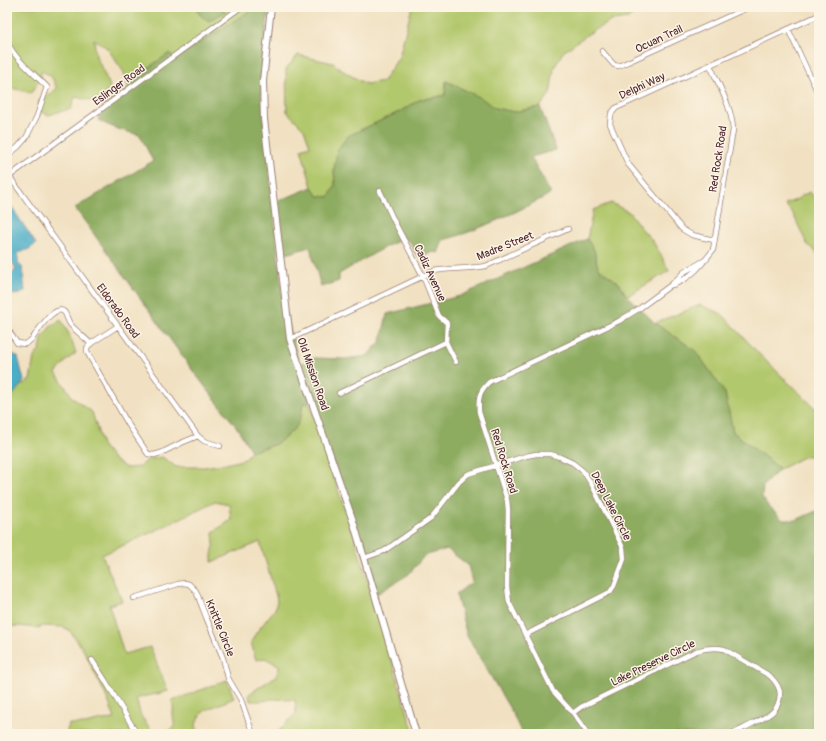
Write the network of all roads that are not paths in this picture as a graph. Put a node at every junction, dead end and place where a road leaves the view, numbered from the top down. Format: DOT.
graph roads {
  1 [pos="242,7"];
  2 [pos="271,7"];
  3 [pos="748,7"];
  4 [pos="819,15"];
  5 [pos="788,29"];
  6 [pos="7,41"];
  7 [pos="602,51"];
  8 [pos="710,65"];
  9 [pos="819,95"];
  10 [pos="7,156"];
  11 [pos="8,177"];
  12 [pos="380,191"];
  13 [pos="568,229"];
  14 [pos="714,240"];
  15 [pos="707,259"];
  16 [pos="688,270"];
  17 [pos="423,276"];
  18 [pos="690,276"];
  19 [pos="671,285"];
  20 [pos="118,326"];
  21 [pos="7,328"];
  22 [pos="290,339"];
  23 [pos="446,342"];
  24 [pos="91,344"];
  25 [pos="456,362"];
  26 [pos="339,393"];
  27 [pos="198,436"];
  28 [pos="220,446"];
  29 [pos="496,465"];
  30 [pos="364,558"];
  31 [pos="134,598"];
  32 [pos="525,635"];
  33 [pos="92,660"];
  34 [pos="573,713"];
  35 [pos="137,734"];
  36 [pos="253,734"];
  37 [pos="416,734"];
  38 [pos="588,734"];
  39 [pos="732,734"];
  1 -- 11 [label="street, Eslinger Road"];
  2 -- 22 [label="street, Old Mission Road"];
  3 -- 7 [label="street, Ocuan Trail"];
  4 -- 5 [label="street, Delphi Way"];
  5 -- 8 [label="street, Delphi Way"];
  5 -- 9 [label="street"];
  6 -- 10 [label="street"];
  8 -- 14 [label="street, Red Rock Road"];
  8 -- 14 [label="street, Delphi Way"];
  11 -- 20 [label="street, Eldorado Road"];
  12 -- 17 [label="street, Cadiz Avenue"];
  13 -- 17 [label="street, Madre Street"];
  14 -- 15 [label="street, Red Rock Road"];
  15 -- 16 [label="street, Red Rock Road"];
  15 -- 18 [label="street, Red Rock Road"];
  16 -- 18 [label="street"];
  16 -- 19 [label="street, Red Rock Road"];
  17 -- 22 [label="street, Madre Street"];
  17 -- 23 [label="street, Cadiz Avenue"];
  18 -- 19 [label="street, Red Rock Road"];
  19 -- 29 [label="street, Red Rock Road"];
  20 -- 24 [label="street"];
  20 -- 27 [label="street, Eldorado Road"];
  21 -- 24 [label="street"];
  22 -- 30 [label="street, Old Mission Road"];
  23 -- 25 [label="street, Cadiz Avenue"];
  23 -- 26 [label="street"];
  24 -- 27 [label="street"];
  27 -- 28 [label="street, Eldorado Road"];
  29 -- 30 [label="street, Deep Lake Circle"];
  29 -- 32 [label="street, Red Rock Road"];
  29 -- 32 [label="street, Deep Lake Circle"];
  30 -- 37 [label="street, Old Mission Road"];
  31 -- 36 [label="street, Knittle Circle"];
  32 -- 34 [label="street, Red Rock Road"];
  33 -- 35 [label="street"];
  34 -- 38 [label="street, Red Rock Road"];
  34 -- 39 [label="street, Lake Preserve Circle"];
}
